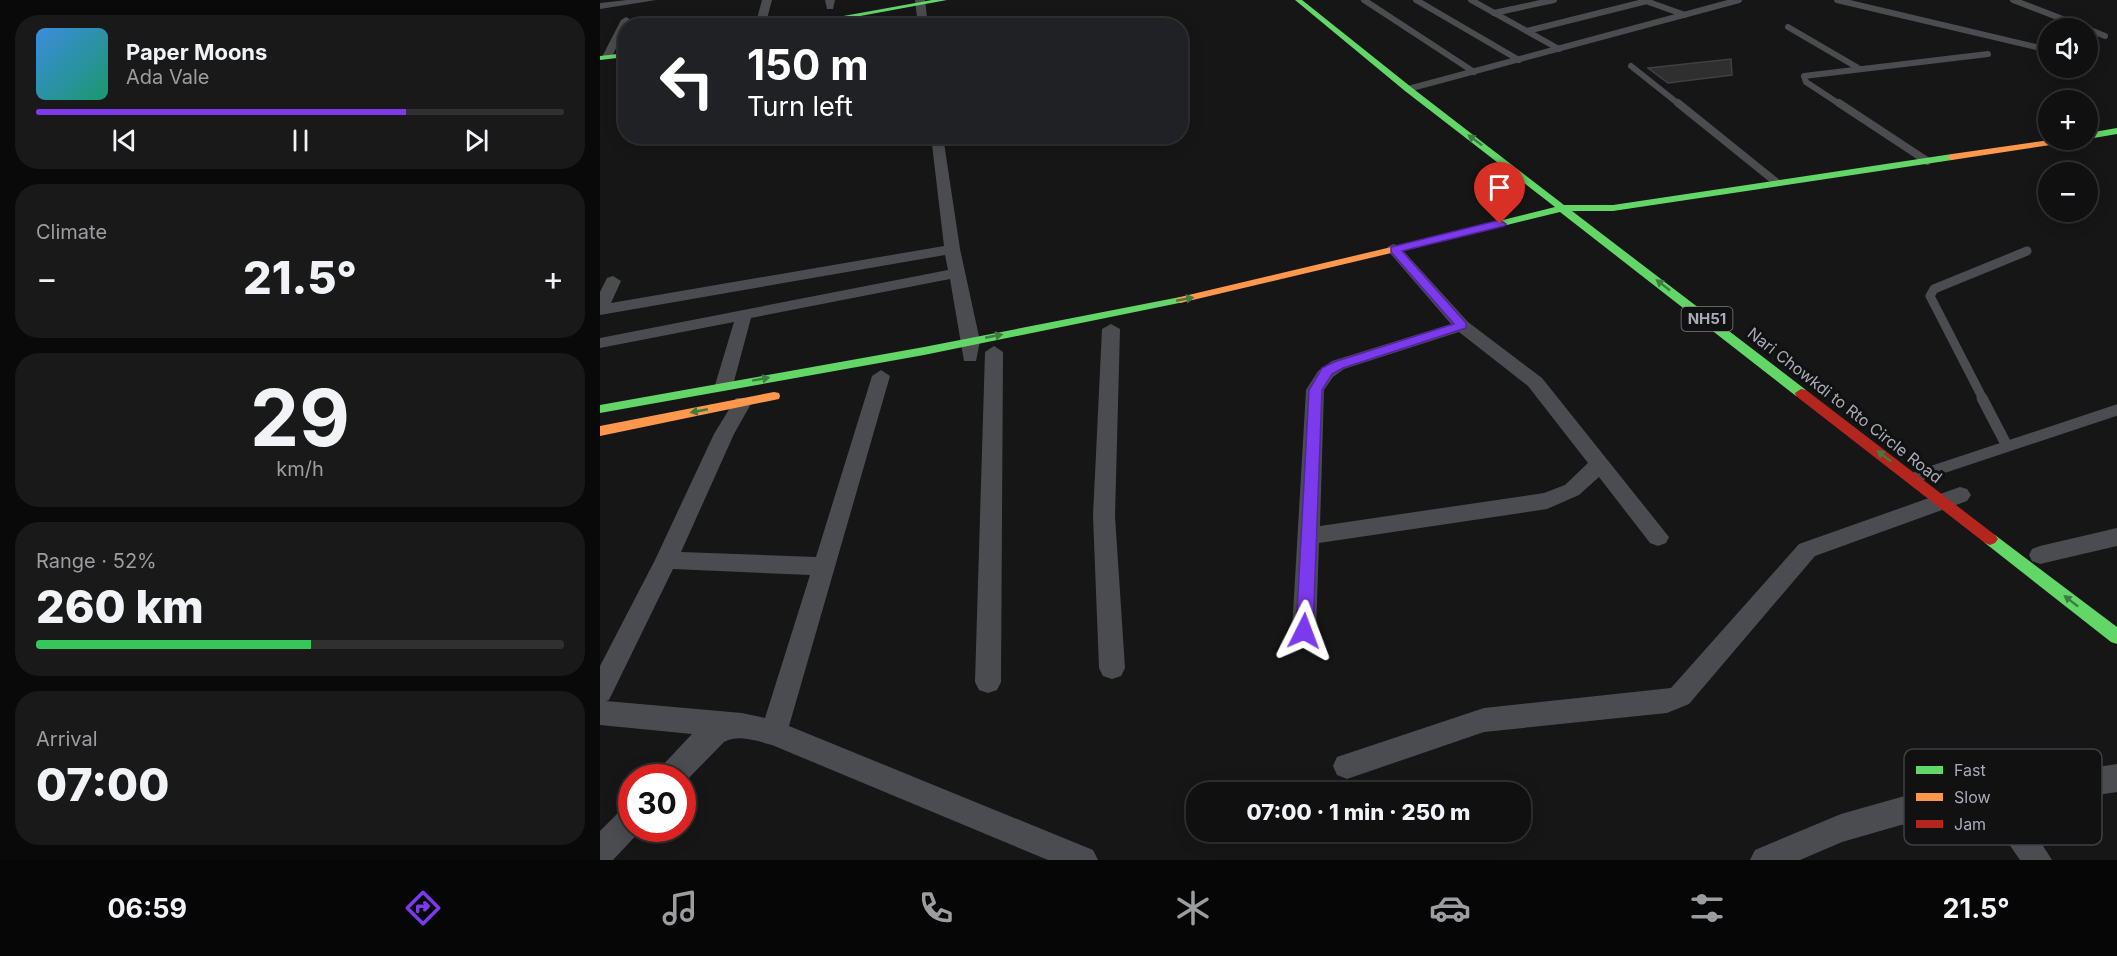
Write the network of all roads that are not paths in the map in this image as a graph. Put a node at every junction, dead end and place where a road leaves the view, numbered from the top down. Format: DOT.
graph roads {
  1 [pos="651,0"];
  2 [pos="767,0"];
  3 [pos="944,0"];
  4 [pos="1298,0"];
  5 [pos="1312,0"];
  6 [pos="1368,0"];
  7 [pos="1416,0"];
  8 [pos="1471,0"];
  9 [pos="1554,0"];
  10 [pos="1739,0"];
  11 [pos="1837,0"];
  12 [pos="2013,0"];
  13 [pos="1645,1"];
  14 [pos="920,2"];
  15 [pos="600,6"];
  16 [pos="1494,13"];
  17 [pos="1686,15"];
  18 [pos="762,18"];
  19 [pos="834,18"];
  20 [pos="922,18"];
  21 [pos="2059,18"];
  22 [pos="1788,27"];
  23 [pos="1527,31"];
  24 [pos="618,33"];
  25 [pos="2098,33"];
  26 [pos="2105,36"];
  27 [pos="2038,47"];
  28 [pos="1559,49"];
  29 [pos="1988,54"];
  30 [pos="604,57"];
  31 [pos="1519,60"];
  32 [pos="1631,66"];
  33 [pos="1860,69"];
  34 [pos="1474,72"];
  35 [pos="1425,85"];
  36 [pos="1408,89"];
  37 [pos="2117,131"];
  38 [pos="2098,134"];
  39 [pos="938,144"];
  40 [pos="2038,144"];
  41 [pos="1927,161"];
  42 [pos="1546,177"];
  43 [pos="1776,182"];
  44 [pos="1564,192"];
  45 [pos="1583,206"];
  46 [pos="1564,208"];
  47 [pos="1613,208"];
  48 [pos="1580,220"];
  49 [pos="1602,220"];
  50 [pos="1557,226"];
  51 [pos="952,249"];
  52 [pos="2027,251"];
  53 [pos="1407,257"];
  54 [pos="1385,268"];
  55 [pos="956,273"];
  56 [pos="613,281"];
  57 [pos="600,310"];
  58 [pos="744,315"];
  59 [pos="1462,326"];
  60 [pos="1112,329"];
  61 [pos="970,340"];
  62 [pos="600,344"];
  63 [pos="999,351"];
  64 [pos="965,358"];
  65 [pos="880,376"];
  66 [pos="724,385"];
  67 [pos="789,393"];
  68 [pos="743,402"];
  69 [pos="600,409"];
  70 [pos="2117,410"];
  71 [pos="600,431"];
  72 [pos="2007,446"];
  73 [pos="1600,464"];
  74 [pos="1925,468"];
  75 [pos="1912,478"];
  76 [pos="1957,499"];
  77 [pos="1308,536"];
  78 [pos="1658,537"];
  79 [pos="2117,537"];
  80 [pos="2043,557"];
  81 [pos="666,560"];
  82 [pos="823,566"];
  83 [pos="1304,631"];
  84 [pos="2117,637"];
  85 [pos="1112,669"];
  86 [pos="988,682"];
  87 [pos="600,692"];
  88 [pos="600,713"];
  89 [pos="732,726"];
  90 [pos="774,734"];
  91 [pos="683,764"];
  92 [pos="1347,766"];
  93 [pos="2117,778"];
  94 [pos="2102,780"];
  95 [pos="1904,811"];
  96 [pos="618,833"];
  97 [pos="2027,845"];
  98 [pos="600,852"];
  99 [pos="1777,858"];
  100 [pos="1083,860"];
  101 [pos="2037,860"];
  1 -- 15 [label="street"];
  2 -- 18 [label="street"];
  3 -- 14 [label="main road"];
  4 -- 36 [label="main road, Nari Chowkdi to Rto Circle Road / NH51"];
  5 -- 35 [label="main road"];
  6 -- 34 [label="lane"];
  7 -- 31 [label="lane"];
  8 -- 16 [label="lane"];
  9 -- 16 [label="lane"];
  10 -- 17 [label="lane"];
  11 -- 27 [label="lane"];
  12 -- 21 [label="lane"];
  13 -- 17 [label="lane"];
  13 -- 23 [label="lane"];
  14 -- 19 [label="main road"];
  14 -- 20 [label="street"];
  16 -- 23 [label="lane"];
  17 -- 28 [label="lane"];
  22 -- 33 [label="lane"];
  23 -- 28 [label="lane"];
  24 -- 30 [label="street"];
  25 -- 26 [label="lane"];
  28 -- 31 [label="lane"];
  29 -- 33 [label="lane"];
  31 -- 34 [label="lane"];
  32 -- 43 [label="lane"];
  33 -- 41 [label="lane"];
  34 -- 35 [label="lane"];
  35 -- 36 [label="lane"];
  35 -- 42 [label="main road"];
  46 -- 36 [label="main road, Nari Chowkdi to Rto Circle Road / NH51, one-way"];
  37 -- 38 [label="main road"];
  39 -- 51 [label="street"];
  40 -- 41 [label="main road"];
  41 -- 43 [label="main road"];
  43 -- 47 [label="main road"];
  44 -- 45 [label="main road"];
  45 -- 46 [label="main road"];
  45 -- 47 [label="main road"];
  45 -- 49 [label="main road"];
  46 -- 48 [label="main road, Nari Chowkdi to Rto Circle Road / NH51"];
  46 -- 53 [label="main road"];
  47 -- 49 [label="main road"];
  48 -- 49 [label="main road"];
  48 -- 50 [label="main road"];
  75 -- 48 [label="main road, Nari Chowkdi to Rto Circle Road / NH51, one-way"];
  51 -- 55 [label="street"];
  51 -- 57 [label="street"];
  52 -- 72 [label="lane"];
  53 -- 54 [label="main road"];
  53 -- 59 [label="street"];
  61 -- 53 [label="main road, one-way"];
  55 -- 58 [label="street"];
  55 -- 61 [label="street"];
  56 -- 57 [label="street"];
  58 -- 62 [label="street"];
  58 -- 66 [label="street"];
  59 -- 73 [label="street"];
  59 -- 77 [label="street"];
  60 -- 85 [label="street"];
  61 -- 64 [label="street"];
  66 -- 61 [label="main road, one-way"];
  63 -- 64 [label="main road"];
  63 -- 86 [label="street"];
  65 -- 82 [label="street"];
  66 -- 69 [label="main road"];
  67 -- 68 [label="main road"];
  68 -- 71 [label="main road, one-way"];
  68 -- 81 [label="street"];
  70 -- 72 [label="lane"];
  72 -- 74 [label="lane"];
  73 -- 77 [label="street"];
  73 -- 78 [label="street"];
  74 -- 75 [label="lane"];
  74 -- 76 [label="main road, NH51"];
  75 -- 76 [label="main road, Nari Chowkdi to Rto Circle Road / NH51"];
  84 -- 76 [label="main road, Nari Chowkdi to Rto Circle Road / NH51, one-way"];
  76 -- 92 [label="street"];
  77 -- 83 [label="street"];
  79 -- 80 [label="street"];
  81 -- 82 [label="street"];
  81 -- 87 [label="street"];
  82 -- 90 [label="street"];
  88 -- 89 [label="street"];
  89 -- 90 [label="street"];
  89 -- 91 [label="street"];
  90 -- 100 [label="street"];
  93 -- 94 [label="street"];
  95 -- 99 [label="street"];
  96 -- 98 [label="street"];
  97 -- 101 [label="street"];
}
